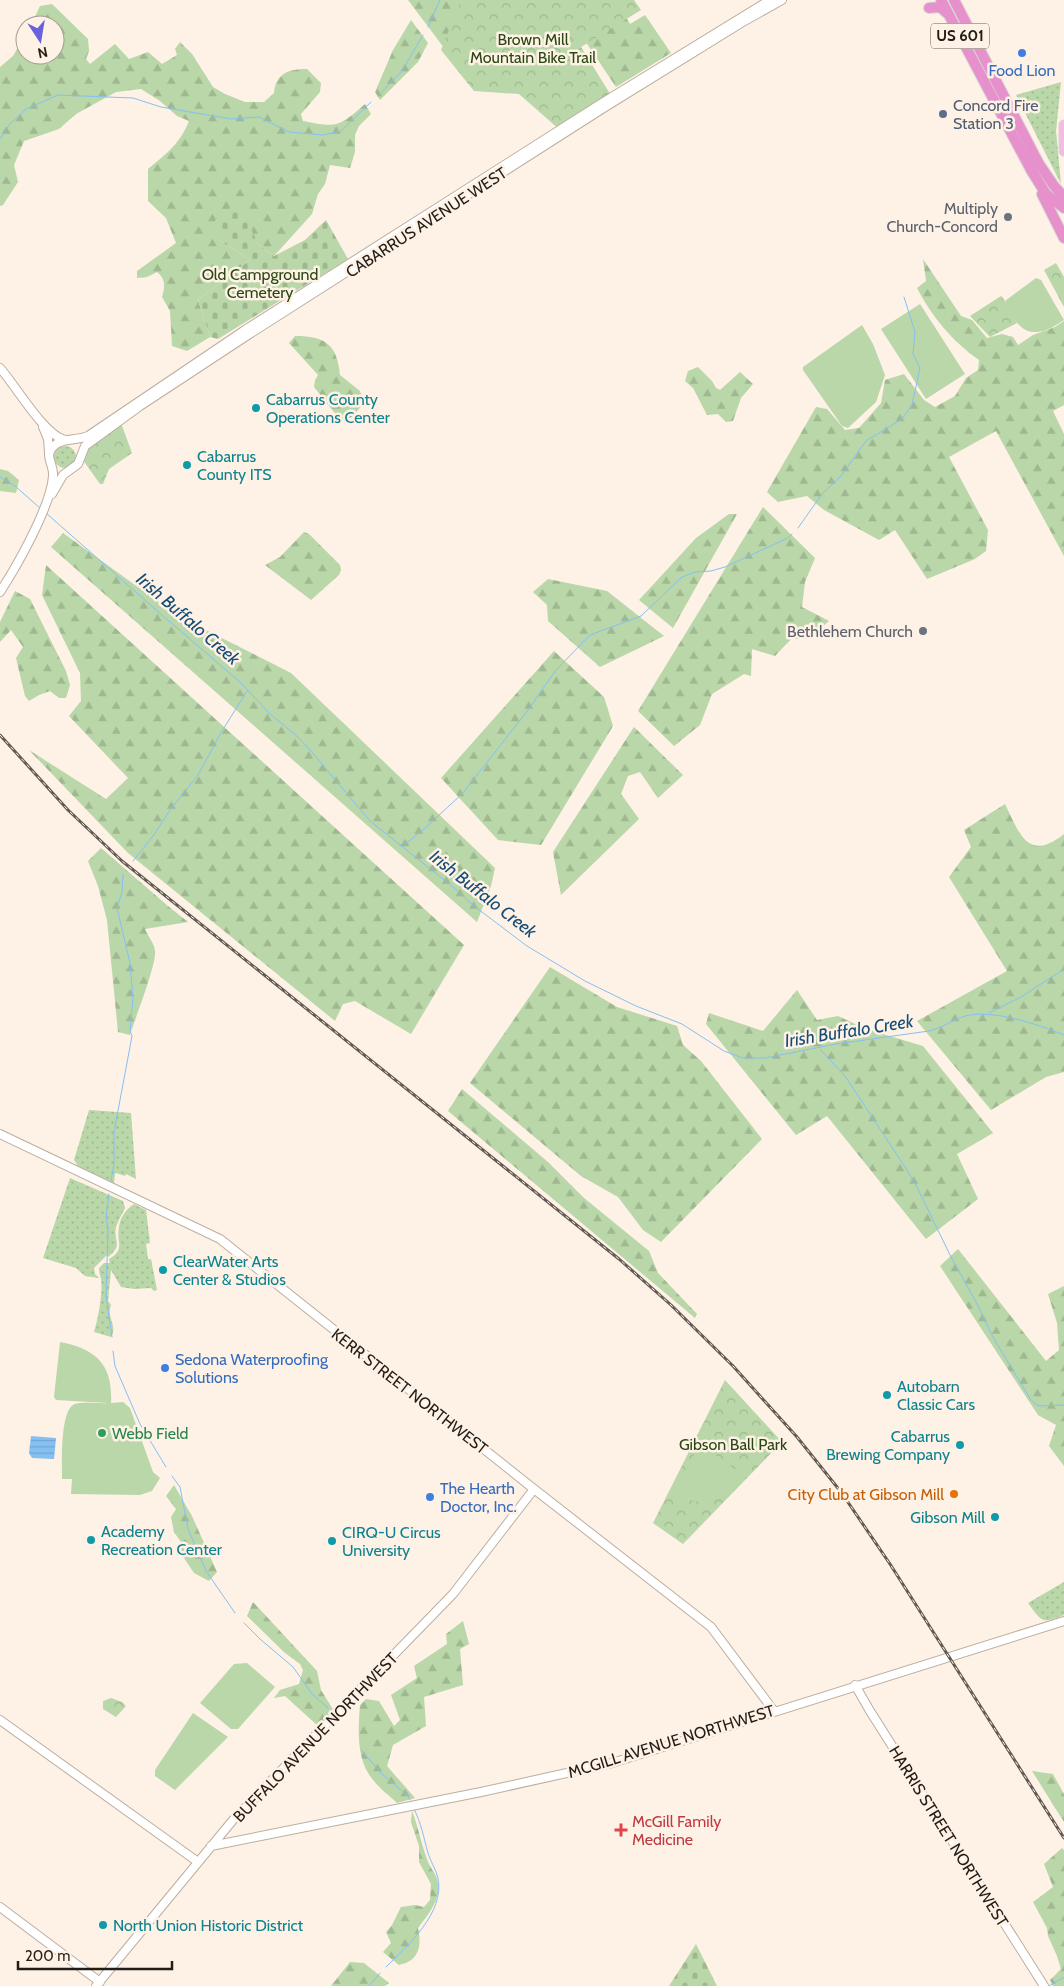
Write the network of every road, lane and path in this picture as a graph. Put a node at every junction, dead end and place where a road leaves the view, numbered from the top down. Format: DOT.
graph roads {
  1 [pos="770,0"];
  2 [pos="782,0"];
  3 [pos="934,0"];
  4 [pos="941,0"];
  5 [pos="954,0"];
  6 [pos="948,14"];
  7 [pos="998,97"];
  8 [pos="1064,125"];
  9 [pos="1064,151"];
  10 [pos="1031,170"];
  11 [pos="1064,197"];
  12 [pos="1064,208"];
  13 [pos="1064,238"];
  14 [pos="0,368"];
  15 [pos="40,420"];
  16 [pos="66,440"];
  17 [pos="49,456"];
  18 [pos="81,456"];
  19 [pos="52,465"];
  20 [pos="70,471"];
  21 [pos="49,497"];
  22 [pos="0,592"];
  23 [pos="0,1134"];
  24 [pos="534,1489"];
  25 [pos="1064,1621"];
  26 [pos="856,1685"];
  27 [pos="774,1710"];
  28 [pos="0,1720"];
  29 [pos="212,1846"];
  30 [pos="198,1862"];
  31 [pos="0,1907"];
  32 [pos="98,1984"];
  33 [pos="1044,1986"];
  1 -- 16 [label="street, CABARRUS AVENUE WEST"];
  2 -- 18 [label="street, CABARRUS AVENUE WEST"];
  3 -- 6 [label="highway"];
  4 -- 6 [label="highway, US 601"];
  5 -- 7 [label="highway, US 601"];
  6 -- 7 [label="highway, US 601"];
  7 -- 10 [label="highway, US 601"];
  7 -- 11 [label="highway, US 601"];
  8 -- 9 [label="main road"];
  10 -- 12 [label="highway"];
  10 -- 13 [label="highway, US 601"];
  14 -- 15 [label="street"];
  15 -- 16 [label="street"];
  15 -- 17 [label="street"];
  16 -- 17 [label="street, CABARRUS AVENUE WEST"];
  16 -- 18 [label="street"];
  17 -- 19 [label="street, CABARRUS AVENUE WEST"];
  18 -- 20 [label="street, CABARRUS AVENUE WEST"];
  19 -- 20 [label="street"];
  19 -- 21 [label="street, CABARRUS AVENUE WEST"];
  20 -- 21 [label="street, CABARRUS AVENUE WEST"];
  21 -- 22 [label="street, CABARRUS AVENUE WEST"];
  23 -- 24 [label="street, KERR STREET NORTHWEST"];
  24 -- 27 [label="street, KERR STREET NORTHWEST"];
  24 -- 29 [label="street, BUFFALO AVENUE NORTHWEST"];
  25 -- 26 [label="street, MCGILL AVENUE NORTHWEST"];
  26 -- 27 [label="street, MCGILL AVENUE NORTHWEST"];
  26 -- 33 [label="street, HARRIS STREET NORTHWEST"];
  27 -- 29 [label="street, MCGILL AVENUE NORTHWEST"];
  28 -- 30 [label="street"];
  29 -- 30 [label="street, BUFFALO AVENUE NORTHWEST"];
  30 -- 32 [label="street, BUFFALO AVENUE NORTHWEST"];
  31 -- 32 [label="street"];
}
